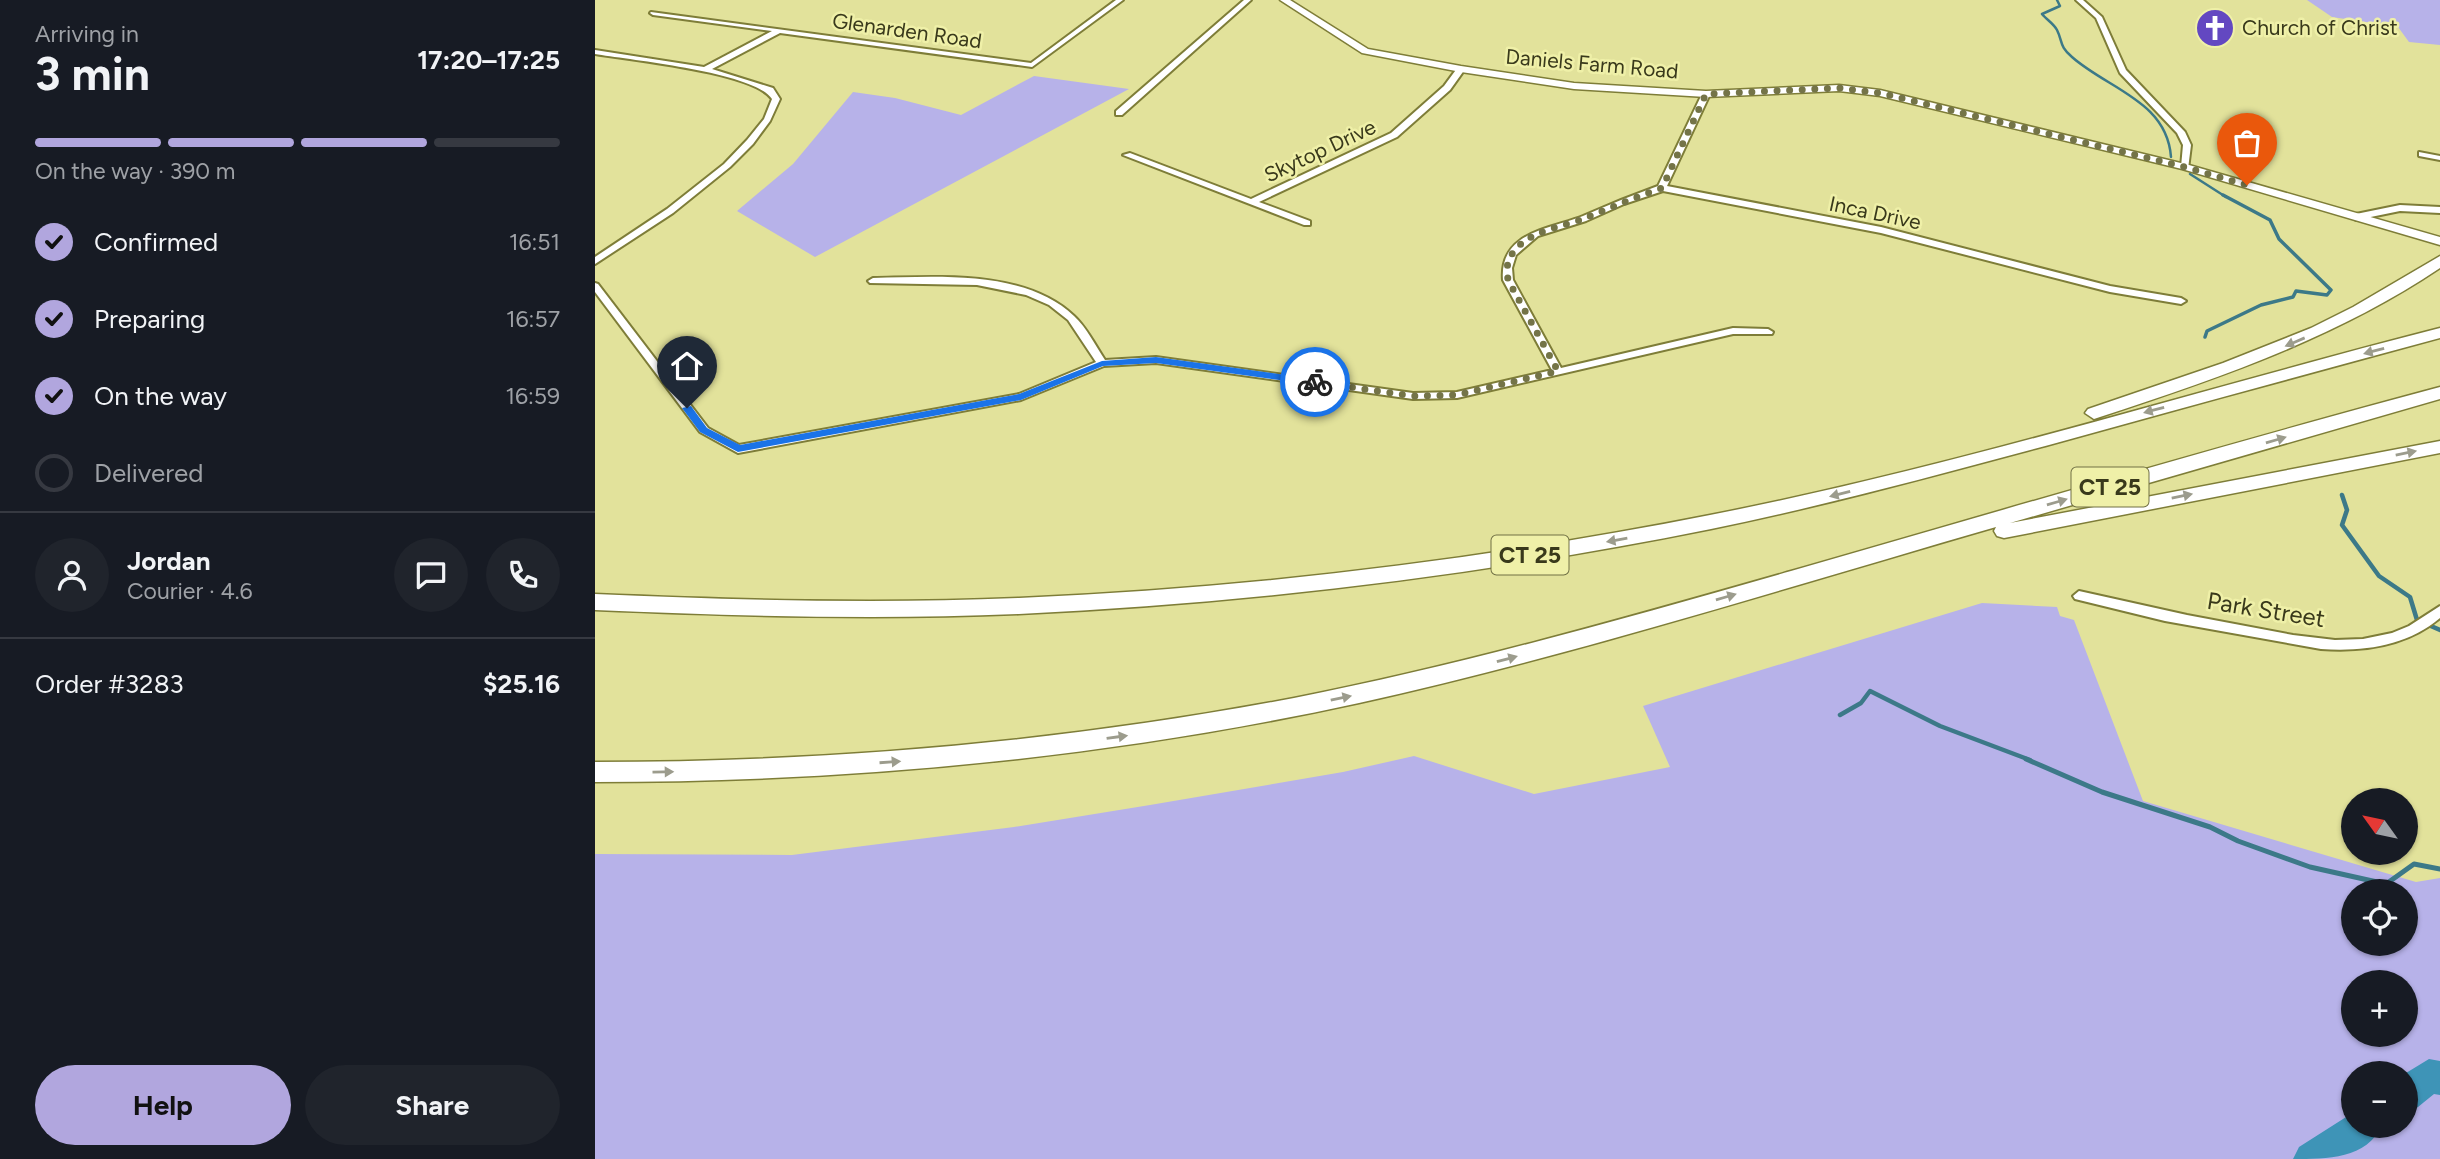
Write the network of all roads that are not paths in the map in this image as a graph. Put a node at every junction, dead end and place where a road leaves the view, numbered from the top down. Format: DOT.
graph roads {
  1 [pos="1120,0"];
  2 [pos="1248,0"];
  3 [pos="1283,0"];
  4 [pos="2079,0"];
  5 [pos="653,13"];
  6 [pos="778,31"];
  7 [pos="595,52"];
  8 [pos="1032,65"];
  9 [pos="706,69"];
  10 [pos="1461,69"];
  11 [pos="1706,94"];
  12 [pos="1119,113"];
  13 [pos="2422,154"];
  14 [pos="1127,155"];
  15 [pos="2440,158"];
  16 [pos="2185,167"];
  17 [pos="1662,188"];
  18 [pos="1252,202"];
  19 [pos="2440,210"];
  20 [pos="2356,217"];
  21 [pos="1307,223"];
  22 [pos="2440,241"];
  23 [pos="595,261"];
  24 [pos="2440,261"];
  25 [pos="873,281"];
  26 [pos="595,286"];
  27 [pos="2181,300"];
  28 [pos="1768,332"];
  29 [pos="2440,333"];
  30 [pos="1102,363"];
  31 [pos="1558,371"];
  32 [pos="2440,393"];
  33 [pos="2440,447"];
  34 [pos="1878,484"];
  35 [pos="1780,581"];
  36 [pos="2079,596"];
  37 [pos="595,602"];
  38 [pos="2440,611"];
  39 [pos="595,772"];
  1 -- 8 [label="street"];
  2 -- 12 [label="street"];
  3 -- 10 [label="main road, Daniels Farm Road"];
  4 -- 16 [label="street"];
  5 -- 6 [label="street, Glenarden Road"];
  6 -- 8 [label="street, Glenarden Road"];
  6 -- 9 [label="street"];
  7 -- 9 [label="street"];
  9 -- 23 [label="street"];
  10 -- 11 [label="main road, Daniels Farm Road"];
  10 -- 18 [label="street, Skytop Drive"];
  11 -- 16 [label="main road, Daniels Farm Road"];
  11 -- 17 [label="street"];
  13 -- 15 [label="street"];
  14 -- 18 [label="street"];
  16 -- 20 [label="main road, Daniels Farm Road"];
  17 -- 27 [label="street, Inca Drive"];
  17 -- 31 [label="street"];
  18 -- 21 [label="street"];
  19 -- 20 [label="street"];
  20 -- 22 [label="main road, Daniels Farm Road"];
  24 -- 34 [label="highway, one-way"];
  25 -- 30 [label="street"];
  26 -- 30 [label="street"];
  28 -- 31 [label="street"];
  29 -- 34 [label="highway, CT 25, one-way"];
  30 -- 31 [label="street"];
  35 -- 32 [label="highway, CT 25, one-way"];
  35 -- 33 [label="highway, one-way"];
  34 -- 37 [label="highway, CT 25, one-way"];
  39 -- 35 [label="highway, CT 25, one-way"];
  36 -- 38 [label="street, Park Street"];
}
